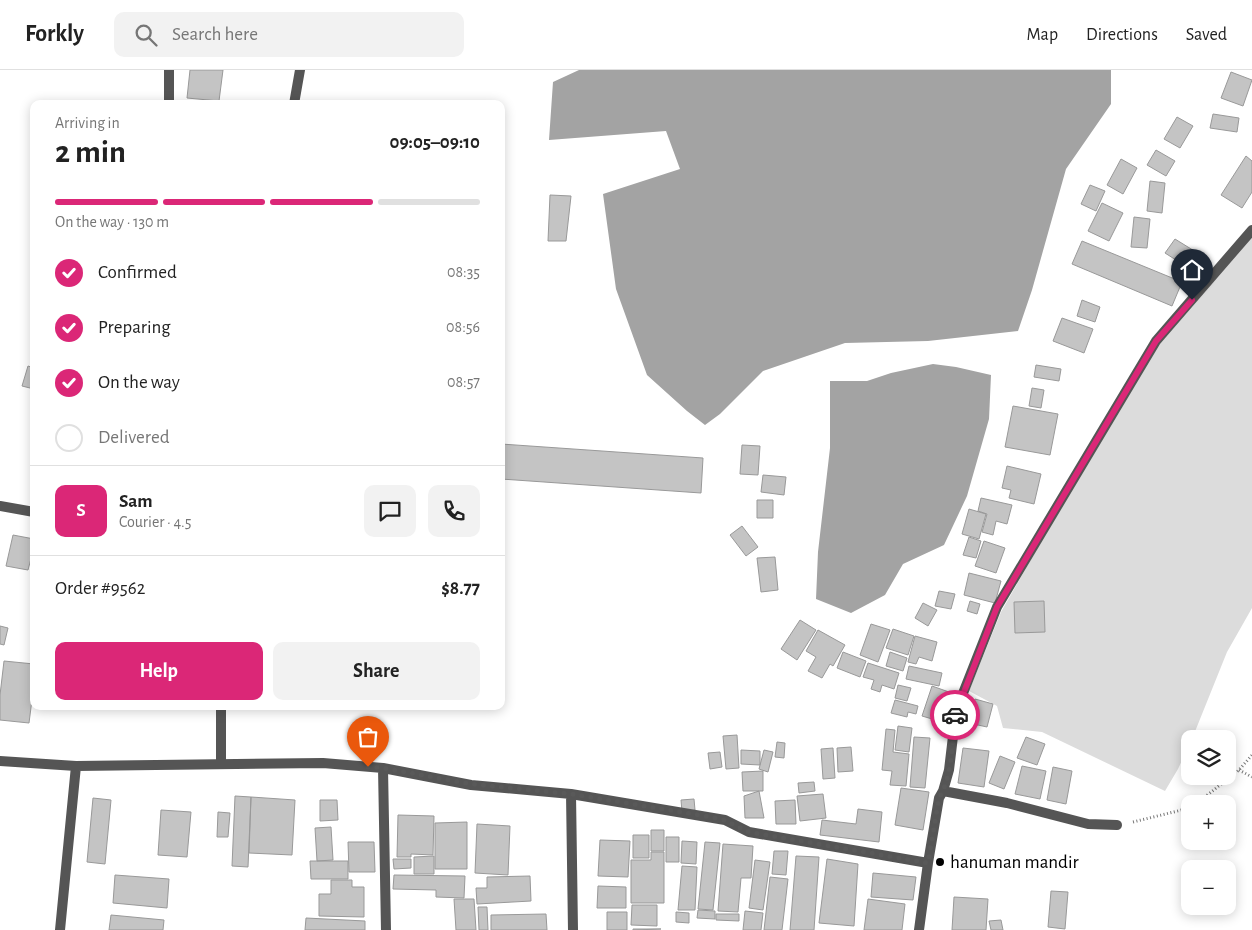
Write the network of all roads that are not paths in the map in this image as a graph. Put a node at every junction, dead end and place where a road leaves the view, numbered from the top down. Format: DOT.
graph roads {
  1 [pos="169,70"];
  2 [pos="300,70"];
  3 [pos="170,100"];
  4 [pos="295,100"];
  5 [pos="1252,230"];
  6 [pos="0,506"];
  7 [pos="30,511"];
  8 [pos="221,710"];
  9 [pos="0,761"];
  10 [pos="221,763"];
  11 [pos="76,766"];
  12 [pos="383,768"];
  13 [pos="943,791"];
  14 [pos="571,794"];
  15 [pos="1117,825"];
  16 [pos="928,863"];
  17 [pos="60,930"];
  18 [pos="386,930"];
  19 [pos="573,930"];
  20 [pos="919,930"];
  1 -- 3 [label="street"];
  2 -- 4 [label="street"];
  5 -- 13 [label="street"];
  6 -- 7 [label="street"];
  8 -- 10 [label="street"];
  9 -- 11 [label="street"];
  10 -- 11 [label="street"];
  10 -- 12 [label="street"];
  11 -- 17 [label="street"];
  12 -- 14 [label="street"];
  12 -- 18 [label="street"];
  13 -- 15 [label="street"];
  13 -- 16 [label="street"];
  14 -- 16 [label="street"];
  14 -- 19 [label="street"];
  16 -- 20 [label="street"];
}
